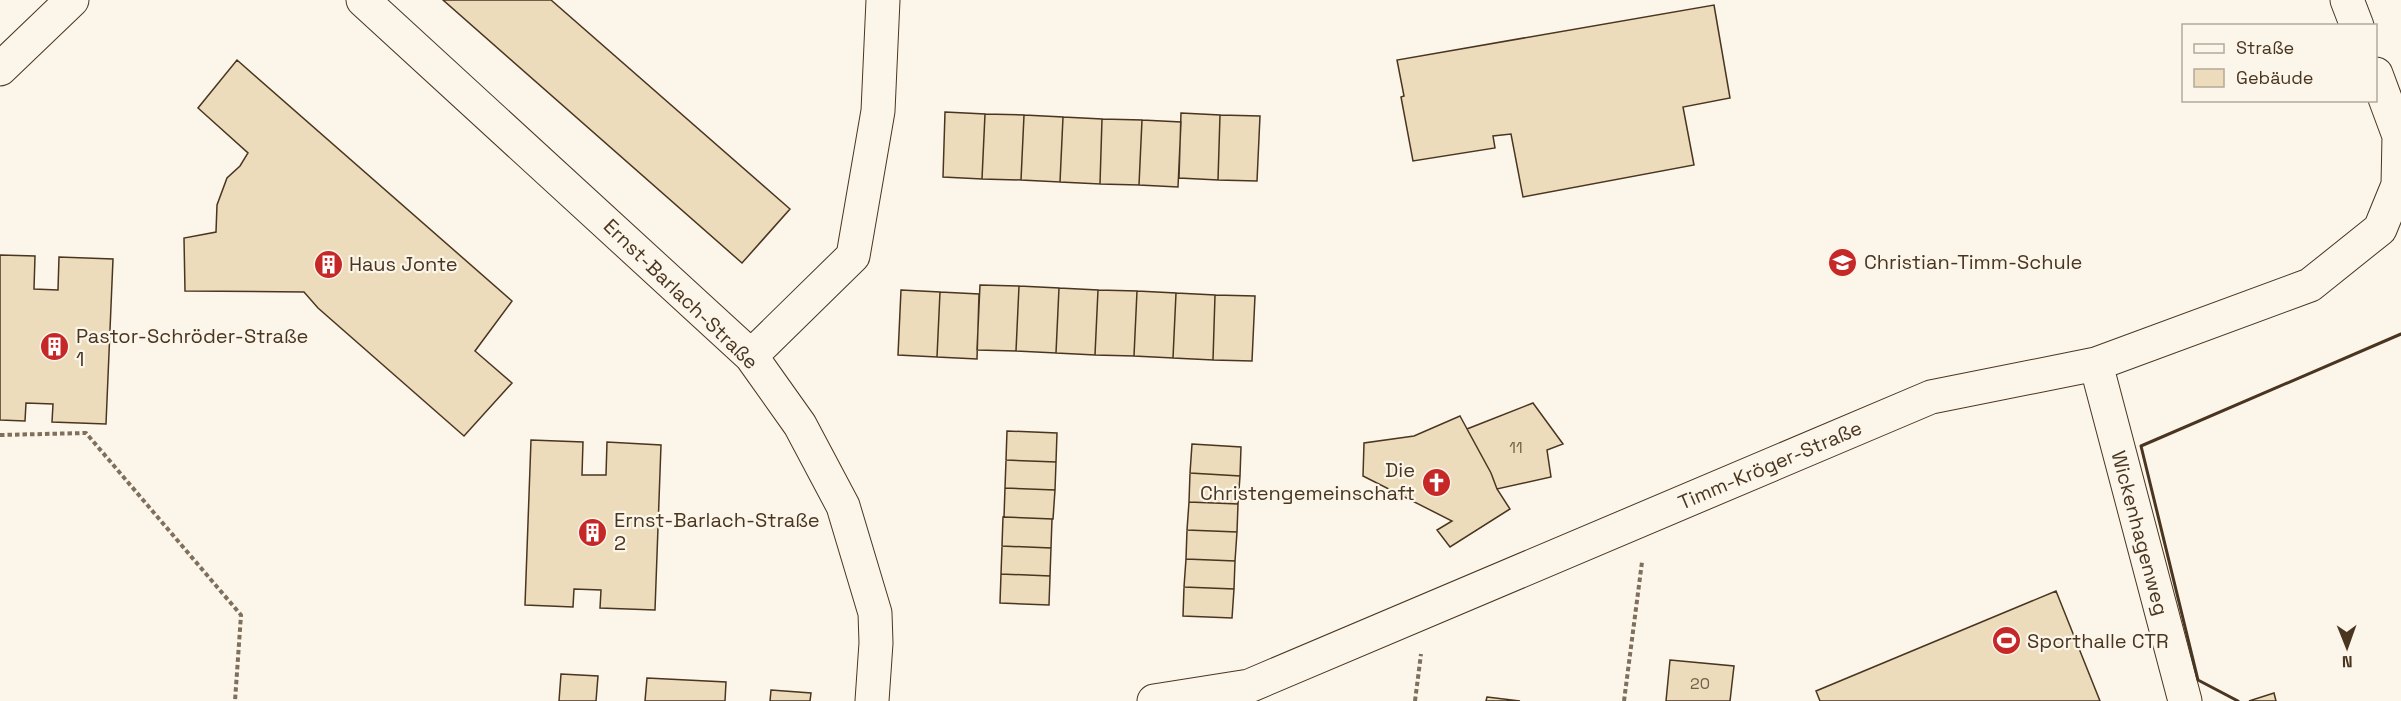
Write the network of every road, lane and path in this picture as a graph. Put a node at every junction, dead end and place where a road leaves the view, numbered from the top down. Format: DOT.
graph roads {
  1 [pos="72,0"];
  2 [pos="363,0"];
  3 [pos="883,0"];
  4 [pos="0,69"];
  5 [pos="2377,77"];
  6 [pos="751,356"];
  7 [pos="2096,364"];
  8 [pos="0,435"];
  9 [pos="1648,517"];
  10 [pos="235,701"];
  11 [pos="872,701"];
  12 [pos="1154,701"];
  13 [pos="1624,701"];
  14 [pos="2185,701"];
  1 -- 4 [label="street"];
  2 -- 6 [label="street, Ernst-Barlach-Straße"];
  3 -- 6 [label="street"];
  5 -- 7 [label="street, Timm-Kröger-Straße"];
  6 -- 11 [label="street, Ernst-Barlach-Straße"];
  7 -- 9 [label="street, Timm-Kröger-Straße"];
  7 -- 14 [label="street, Wickenhagenweg"];
  8 -- 10 [label="path"];
  9 -- 12 [label="street, Timm-Kröger-Straße"];
  9 -- 13 [label="path"];
}
